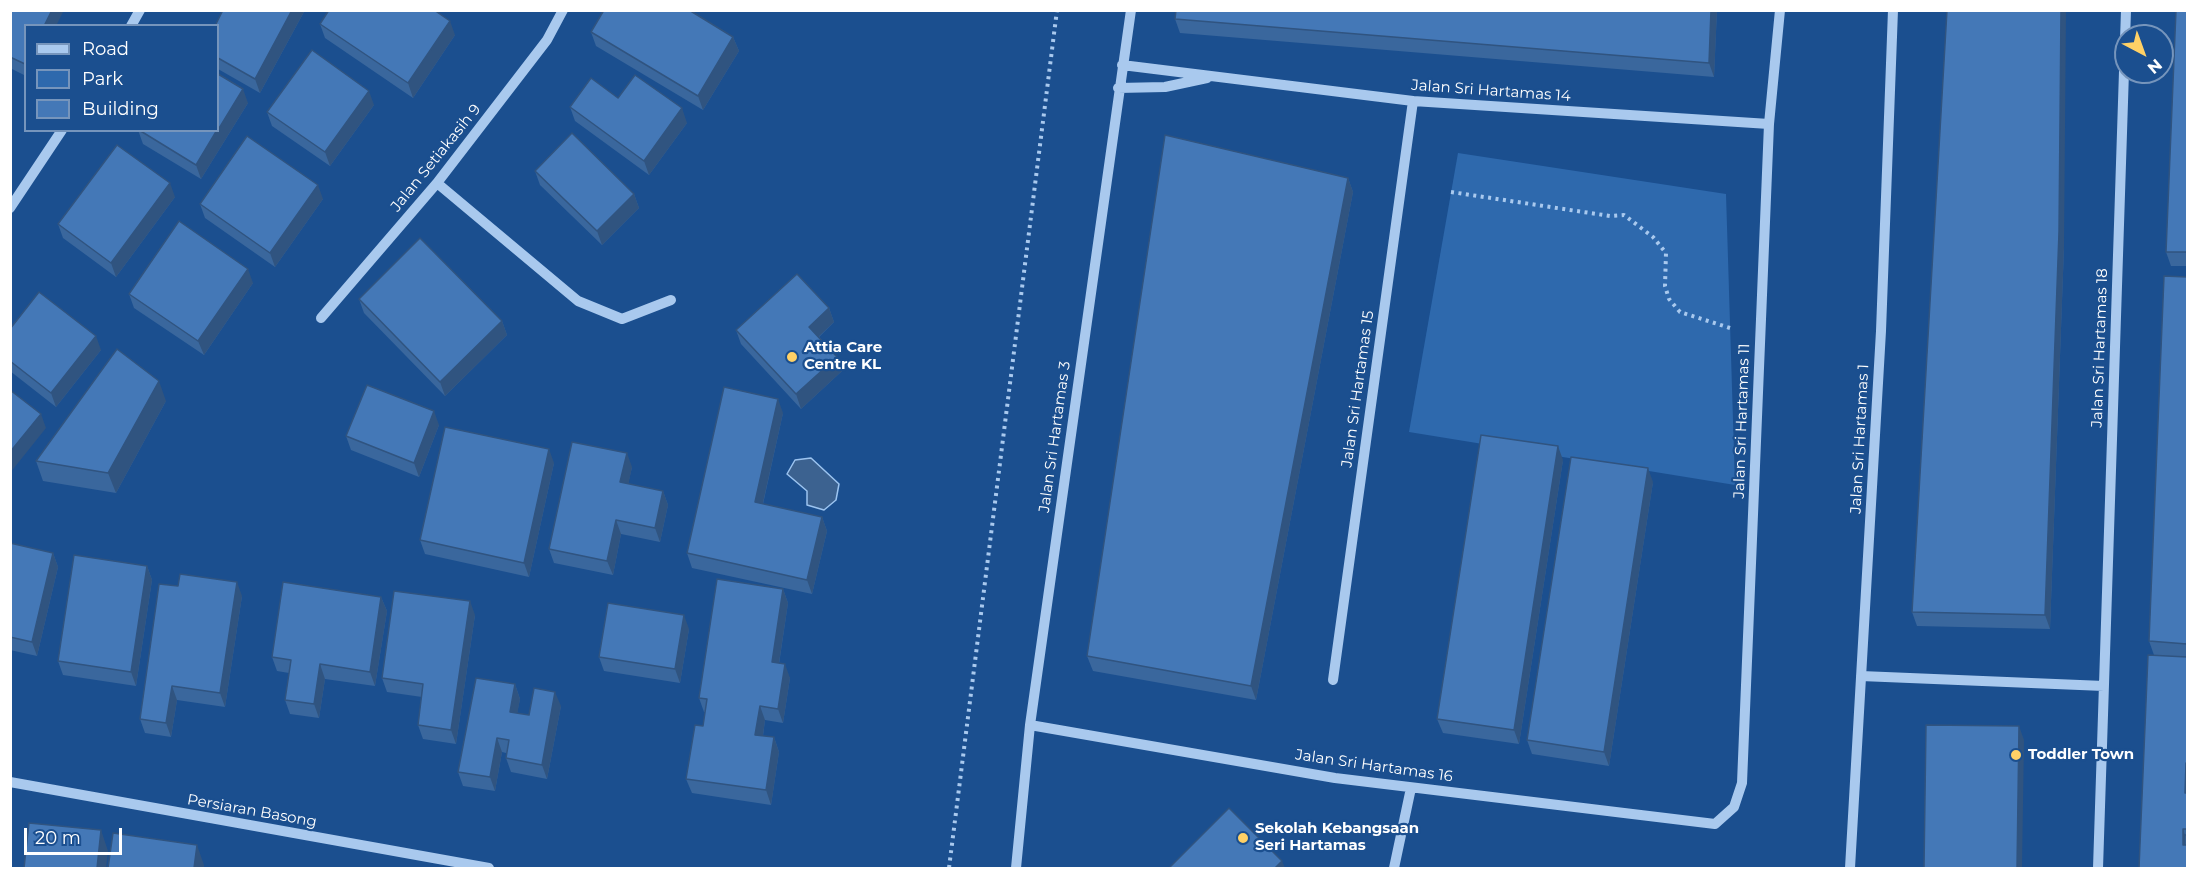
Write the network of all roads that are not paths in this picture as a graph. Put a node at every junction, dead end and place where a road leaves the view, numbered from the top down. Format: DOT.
graph roads {
  1 [pos="140,10"];
  2 [pos="563,10"];
  3 [pos="1131,10"];
  4 [pos="1780,10"];
  5 [pos="1893,10"];
  6 [pos="2126,10"];
  7 [pos="131,24"];
  8 [pos="1122,65"];
  9 [pos="1213,77"];
  10 [pos="1118,88"];
  11 [pos="1413,101"];
  12 [pos="1769,124"];
  13 [pos="61,132"];
  14 [pos="437,183"];
  15 [pos="10,208"];
  16 [pos="671,300"];
  17 [pos="321,318"];
  18 [pos="1861,676"];
  19 [pos="1333,680"];
  20 [pos="2104,686"];
  21 [pos="1030,725"];
  22 [pos="10,782"];
  23 [pos="1411,788"];
  24 [pos="1715,824"];
  25 [pos="489,868"];
  26 [pos="1016,868"];
  27 [pos="1395,868"];
  28 [pos="1850,868"];
  29 [pos="2098,868"];
  1 -- 7 [label="street"];
  2 -- 14 [label="street, Jalan Setiakasih 9"];
  3 -- 8 [label="street, Jalan Sri Hartamas 3"];
  4 -- 12 [label="street, Jalan Sri Hartamas 11"];
  5 -- 18 [label="street, Jalan Sri Hartamas 1"];
  6 -- 20 [label="street, Jalan Sri Hartamas 18"];
  8 -- 9 [label="street, Jalan Sri Hartamas 14"];
  8 -- 10 [label="street, Jalan Sri Hartamas 3"];
  9 -- 10 [label="street, Jalan Sri Hartamas 14"];
  9 -- 11 [label="street, Jalan Sri Hartamas 14"];
  10 -- 21 [label="street, Jalan Sri Hartamas 3"];
  11 -- 12 [label="street, Jalan Sri Hartamas 14"];
  11 -- 19 [label="street, Jalan Sri Hartamas 15"];
  12 -- 24 [label="street, Jalan Sri Hartamas 11"];
  13 -- 15 [label="street"];
  14 -- 16 [label="street"];
  14 -- 17 [label="street, Jalan Setiakasih 9"];
  18 -- 20 [label="street"];
  18 -- 28 [label="street, Jalan Sri Hartamas 1"];
  20 -- 29 [label="street, Jalan Sri Hartamas 18"];
  21 -- 23 [label="street, Jalan Sri Hartamas 16"];
  21 -- 26 [label="street, Jalan Sri Hartamas 3"];
  22 -- 25 [label="street, Persiaran Basong"];
  23 -- 24 [label="street, Jalan Sri Hartamas 16"];
  23 -- 27 [label="street"];
}
